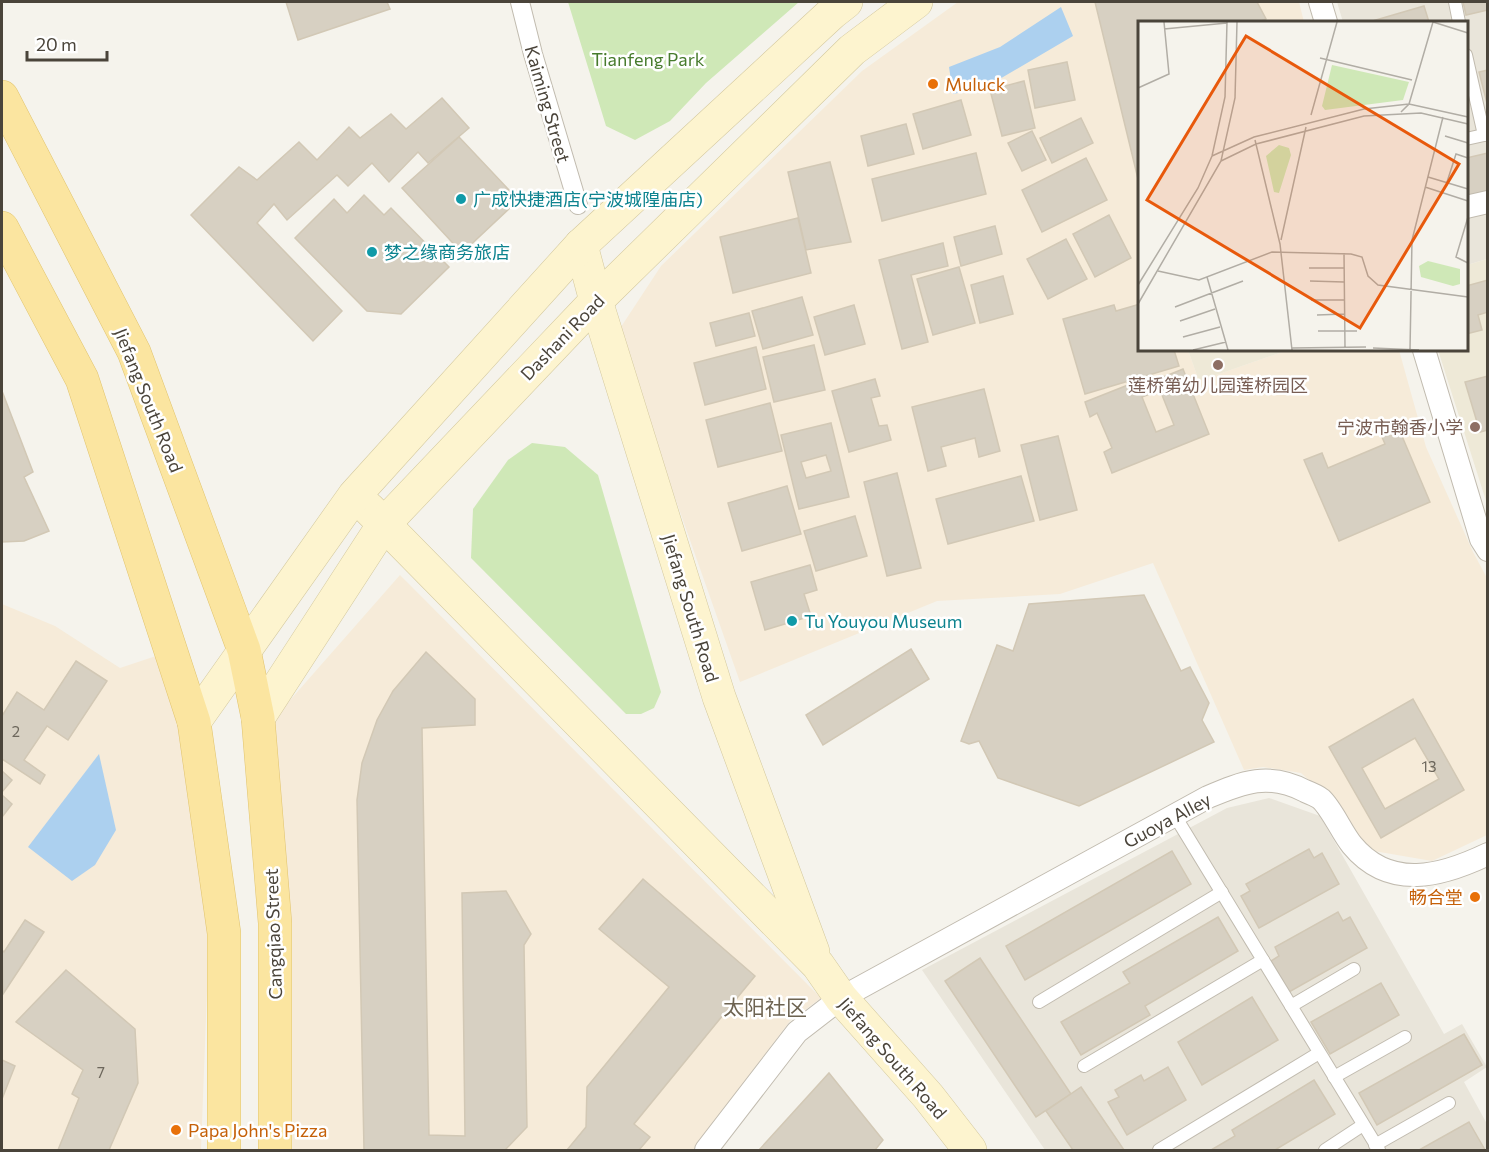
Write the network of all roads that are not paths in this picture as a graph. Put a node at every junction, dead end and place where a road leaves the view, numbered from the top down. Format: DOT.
graph roads {
  1 [pos="520,2"];
  2 [pos="846,2"];
  3 [pos="916,2"];
  4 [pos="1320,2"];
  5 [pos="1455,2"];
  6 [pos="1326,21"];
  7 [pos="1459,21"];
  8 [pos="1468,59"];
  9 [pos="2,97"];
  10 [pos="1486,134"];
  11 [pos="1468,139"];
  12 [pos="1488,202"];
  13 [pos="578,205"];
  14 [pos="1468,207"];
  15 [pos="2,228"];
  16 [pos="581,245"];
  17 [pos="596,300"];
  18 [pos="1424,351"];
  19 [pos="354,496"];
  20 [pos="384,524"];
  21 [pos="1488,550"];
  22 [pos="244,650"];
  23 [pos="258,718"];
  24 [pos="194,722"];
  25 [pos="1175,816"];
  26 [pos="1488,854"];
  27 [pos="1222,892"];
  28 [pos="1263,960"];
  29 [pos="818,965"];
  30 [pos="1354,969"];
  31 [pos="841,999"];
  32 [pos="1039,1002"];
  33 [pos="1291,1006"];
  34 [pos="1406,1036"];
  35 [pos="1319,1053"];
  36 [pos="1084,1066"];
  37 [pos="1334,1077"];
  38 [pos="1449,1103"];
  39 [pos="1363,1125"];
  40 [pos="1377,1148"];
  41 [pos="224,1150"];
  42 [pos="275,1150"];
  43 [pos="706,1150"];
  44 [pos="970,1150"];
  45 [pos="1160,1150"];
  46 [pos="1325,1150"];
  1 -- 13 [label="street, Kaiming Street"];
  2 -- 16 [label="main road"];
  3 -- 17 [label="main road, Dashani Road"];
  4 -- 6 [label="street"];
  5 -- 7 [label="lane"];
  8 -- 10 [label="lane"];
  9 -- 22 [label="main road, Jiefang South Road"];
  10 -- 11 [label="lane"];
  12 -- 14 [label="street"];
  15 -- 24 [label="main road"];
  16 -- 17 [label="main road, Jiefang South Road"];
  16 -- 19 [label="main road"];
  17 -- 20 [label="main road, Dashani Road"];
  17 -- 29 [label="main road, Jiefang South Road"];
  18 -- 21 [label="street"];
  19 -- 20 [label="main road, Jiefang South Road"];
  19 -- 22 [label="main road"];
  20 -- 23 [label="main road, Dashani Road"];
  20 -- 29 [label="main road, Jiefang South Road"];
  22 -- 23 [label="main road, Jiefang South Road"];
  22 -- 24 [label="main road"];
  23 -- 42 [label="main road, Cangqiao Street"];
  24 -- 41 [label="main road"];
  25 -- 26 [label="street, Guoya Alley"];
  25 -- 27 [label="lane"];
  25 -- 31 [label="street, Guoya Alley"];
  27 -- 28 [label="lane"];
  27 -- 32 [label="lane"];
  28 -- 33 [label="lane"];
  28 -- 36 [label="lane"];
  29 -- 31 [label="main road, Jiefang South Road"];
  30 -- 33 [label="lane"];
  31 -- 43 [label="street, Guoya Alley"];
  31 -- 44 [label="main road, Jiefang South Road"];
  33 -- 35 [label="lane"];
  34 -- 37 [label="lane"];
  35 -- 37 [label="lane"];
  35 -- 45 [label="lane"];
  37 -- 39 [label="lane"];
  38 -- 40 [label="lane"];
  39 -- 40 [label="lane"];
  39 -- 46 [label="lane"];
}
